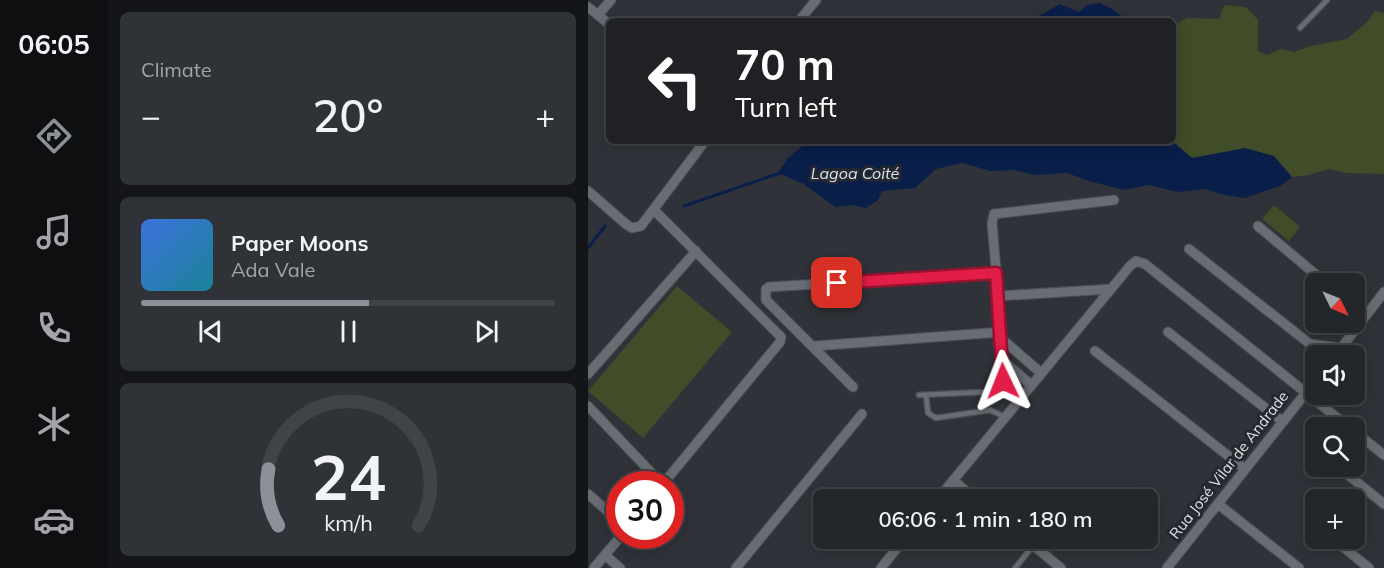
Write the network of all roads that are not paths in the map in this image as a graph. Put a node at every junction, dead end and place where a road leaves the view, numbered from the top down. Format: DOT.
graph roads {
  1 [pos="611,0"];
  2 [pos="801,0"];
  3 [pos="1327,0"];
  4 [pos="813,4"];
  5 [pos="588,7"];
  6 [pos="598,15"];
  7 [pos="801,18"];
  8 [pos="606,22"];
  9 [pos="1300,28"];
  10 [pos="703,144"];
  11 [pos="588,191"];
  12 [pos="1114,200"];
  13 [pos="654,210"];
  14 [pos="1258,226"];
  15 [pos="1189,249"];
  16 [pos="696,251"];
  17 [pos="996,273"];
  18 [pos="1314,273"];
  19 [pos="1111,289"];
  20 [pos="1384,292"];
  21 [pos="998,296"];
  22 [pos="1365,314"];
  23 [pos="1168,332"];
  24 [pos="1001,336"];
  25 [pos="1314,345"];
  26 [pos="814,346"];
  27 [pos="1095,351"];
  28 [pos="1002,360"];
  29 [pos="1041,373"];
  30 [pos="588,374"];
  31 [pos="1031,385"];
  32 [pos="853,387"];
  33 [pos="1000,388"];
  34 [pos="1305,391"];
  35 [pos="985,392"];
  36 [pos="1305,393"];
  37 [pos="919,395"];
  38 [pos="926,395"];
  39 [pos="1322,405"];
  40 [pos="588,406"];
  41 [pos="985,410"];
  42 [pos="862,414"];
  43 [pos="1005,417"];
  44 [pos="1337,417"];
  45 [pos="1282,421"];
  46 [pos="1365,440"];
  47 [pos="1384,455"];
  48 [pos="1245,469"];
  49 [pos="650,471"];
  50 [pos="674,471"];
  51 [pos="1351,477"];
  52 [pos="952,480"];
  53 [pos="945,489"];
  54 [pos="963,489"];
  55 [pos="588,494"];
  56 [pos="1218,504"];
  57 [pos="1384,504"];
  58 [pos="606,510"];
  59 [pos="610,549"];
  60 [pos="896,549"];
  61 [pos="1032,549"];
  62 [pos="1038,549"];
  63 [pos="1346,549"];
  64 [pos="605,555"];
  65 [pos="594,568"];
  66 [pos="620,568"];
  67 [pos="736,568"];
  68 [pos="881,568"];
  69 [pos="1016,568"];
  70 [pos="1061,568"];
  71 [pos="1167,568"];
  72 [pos="1299,568"];
  73 [pos="1369,568"];
  1 -- 6 [label="street"];
  2 -- 4 [label="street"];
  3 -- 9 [label="lane"];
  4 -- 7 [label="street"];
  5 -- 6 [label="street"];
  6 -- 8 [label="street"];
  10 -- 13 [label="street"];
  11 -- 13 [label="street"];
  12 -- 17 [label="street"];
  13 -- 16 [label="street"];
  14 -- 18 [label="street"];
  15 -- 25 [label="street"];
  16 -- 30 [label="street"];
  16 -- 50 [label="street"];
  17 -- 21 [label="street"];
  17 -- 26 [label="street"];
  19 -- 21 [label="street"];
  19 -- 29 [label="street"];
  19 -- 34 [label="street"];
  20 -- 22 [label="street"];
  21 -- 24 [label="street"];
  23 -- 45 [label="street"];
  24 -- 26 [label="street"];
  24 -- 28 [label="street"];
  24 -- 29 [label="street"];
  26 -- 32 [label="street"];
  27 -- 48 [label="street"];
  28 -- 31 [label="street"];
  28 -- 33 [label="street"];
  29 -- 31 [label="street"];
  31 -- 43 [label="street"];
  33 -- 35 [label="lane"];
  35 -- 38 [label="lane"];
  35 -- 41 [label="lane"];
  36 -- 45 [label="street, Rua José Vilar de Andrade"];
  37 -- 38 [label="lane"];
  38 -- 41 [label="lane"];
  39 -- 44 [label="street"];
  40 -- 49 [label="street"];
  41 -- 43 [label="lane"];
  42 -- 67 [label="street"];
  43 -- 52 [label="street"];
  45 -- 48 [label="street, Rua José Vilar de Andrade"];
  46 -- 47 [label="street"];
  48 -- 56 [label="street, Rua José Vilar de Andrade"];
  51 -- 57 [label="street"];
  52 -- 53 [label="street"];
  52 -- 54 [label="street"];
  55 -- 58 [label="street"];
  56 -- 71 [label="street, Rua José Vilar de Andrade"];
  56 -- 72 [label="street"];
  59 -- 64 [label="street"];
  60 -- 68 [label="street"];
  61 -- 69 [label="lane"];
  62 -- 70 [label="street"];
  63 -- 73 [label="street"];
  64 -- 65 [label="street"];
  64 -- 66 [label="street"];
}
